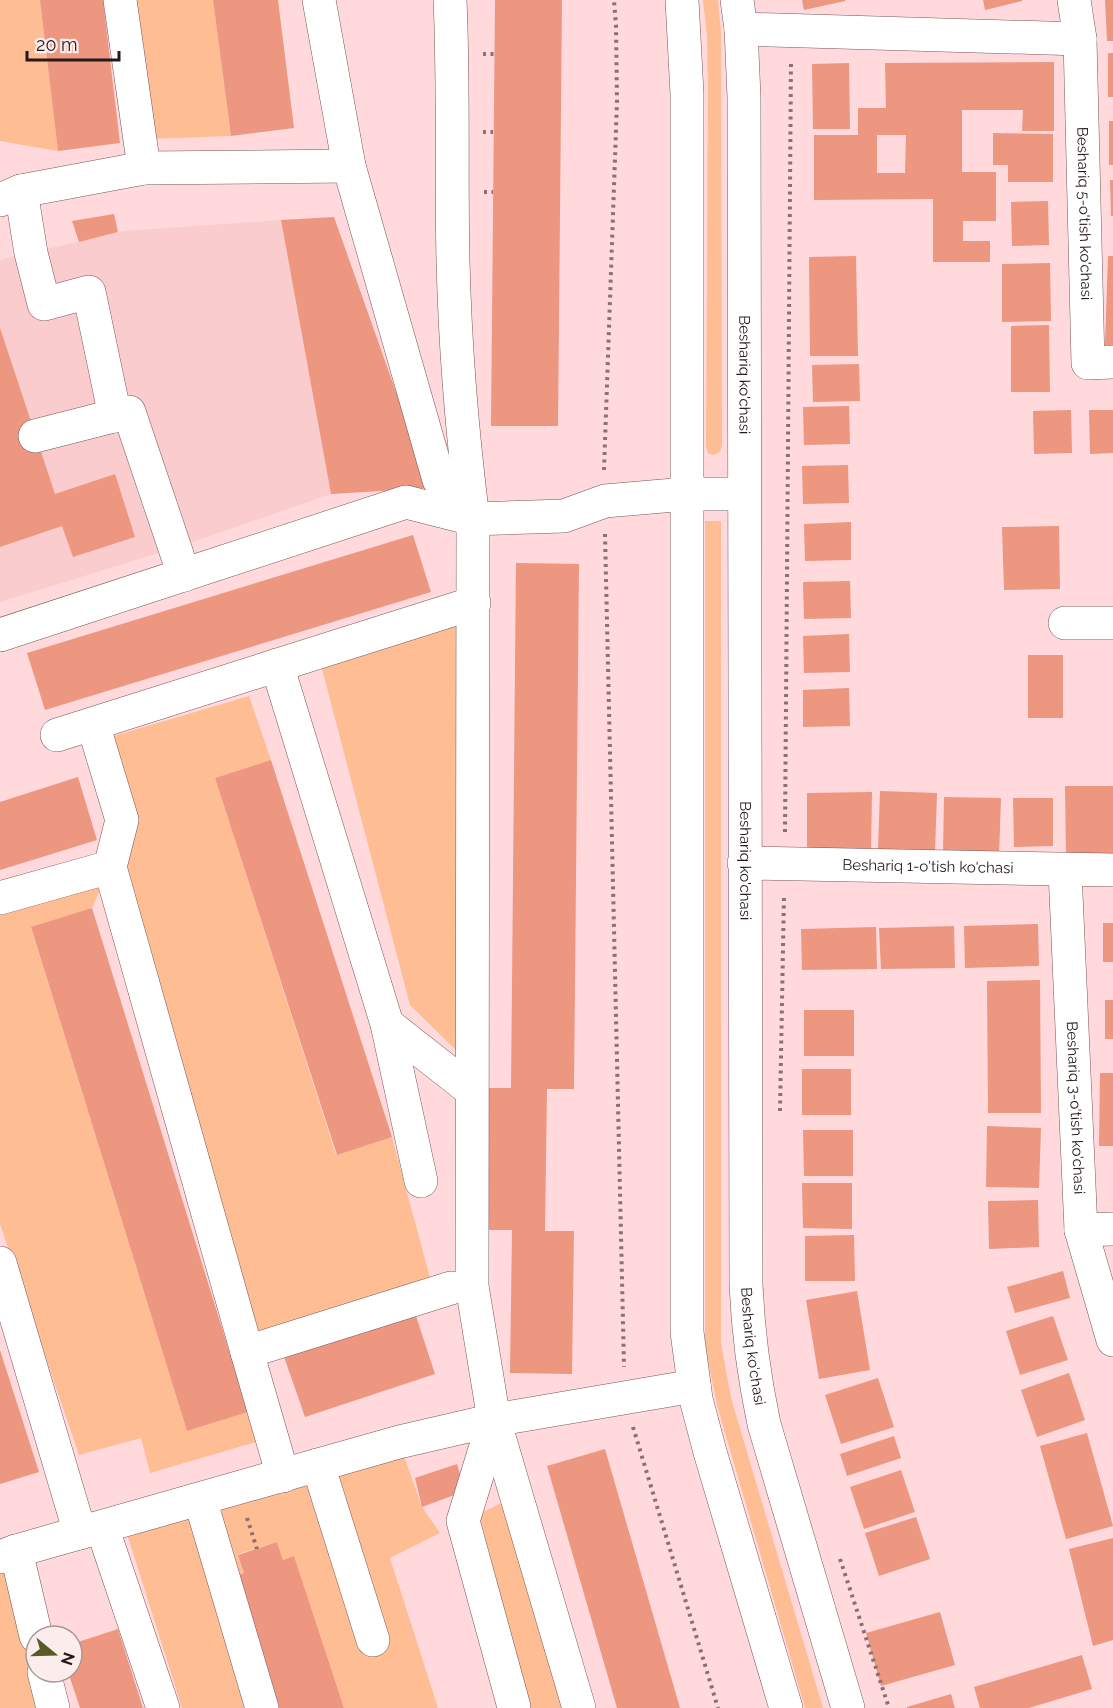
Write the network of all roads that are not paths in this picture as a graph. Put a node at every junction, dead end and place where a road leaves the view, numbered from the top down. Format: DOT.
graph roads {
  1 [pos="120,0"];
  2 [pos="319,0"];
  3 [pos="450,0"];
  4 [pos="682,0"];
  5 [pos="1074,0"];
  6 [pos="739,14"];
  7 [pos="1080,39"];
  8 [pos="349,166"];
  9 [pos="144,168"];
  10 [pos="11,196"];
  11 [pos="1113,362"];
  12 [pos="116,416"];
  13 [pos="35,436"];
  14 [pos="686,494"];
  15 [pos="744,494"];
  16 [pos="473,519"];
  17 [pos="184,575"];
  18 [pos="474,603"];
  19 [pos="1065,623"];
  20 [pos="1113,623"];
  21 [pos="0,635"];
  22 [pos="278,665"];
  23 [pos="93,724"];
  24 [pos="57,735"];
  25 [pos="744,863"];
  26 [pos="110,867"];
  27 [pos="1065,870"];
  28 [pos="1113,870"];
  29 [pos="0,898"];
  30 [pos="387,1024"];
  31 [pos="471,1090"];
  32 [pos="421,1181"];
  33 [pos="1097,1229"];
  34 [pos="0,1263"];
  35 [pos="451,1288"];
  36 [pos="1113,1340"];
  37 [pos="248,1352"];
  38 [pos="694,1386"];
  39 [pos="494,1420"];
  40 [pos="318,1465"];
  41 [pos="283,1476"];
  42 [pos="200,1499"];
  43 [pos="91,1530"];
  44 [pos="8,1554"];
  45 [pos="32,1624"];
  46 [pos="373,1640"];
  47 [pos="47,1684"];
  48 [pos="514,1707"];
  49 [pos="53,1708"];
  50 [pos="163,1708"];
  51 [pos="262,1708"];
  52 [pos="579,1708"];
  53 [pos="786,1708"];
  54 [pos="848,1708"];
  1 -- 9 [label="main road"];
  2 -- 8 [label="main road"];
  3 -- 16 [label="main road"];
  4 -- 14 [label="main road"];
  5 -- 7 [label="main road, Beshariq 5-o'tish ko'chasi"];
  6 -- 7 [label="main road"];
  6 -- 15 [label="main road, Beshariq ko'chasi"];
  7 -- 11 [label="main road, Beshariq 5-o'tish ko'chasi"];
  8 -- 9 [label="main road"];
  8 -- 16 [label="main road"];
  9 -- 10 [label="main road"];
  10 -- 12 [label="main road"];
  12 -- 13 [label="main road"];
  12 -- 17 [label="main road"];
  14 -- 15 [label="main road"];
  14 -- 16 [label="main road"];
  14 -- 38 [label="main road"];
  15 -- 25 [label="main road, Beshariq ko'chasi"];
  16 -- 17 [label="main road"];
  16 -- 18 [label="main road"];
  17 -- 21 [label="main road"];
  18 -- 22 [label="main road"];
  18 -- 31 [label="main road"];
  19 -- 20 [label="main road"];
  22 -- 23 [label="main road"];
  22 -- 30 [label="main road"];
  23 -- 24 [label="main road"];
  23 -- 26 [label="main road"];
  25 -- 27 [label="main road, Beshariq 1-o'tish ko'chasi"];
  25 -- 54 [label="main road, Beshariq ko'chasi"];
  26 -- 29 [label="main road"];
  26 -- 37 [label="main road"];
  27 -- 28 [label="main road, Beshariq 1-o'tish ko'chasi"];
  27 -- 33 [label="main road, Beshariq 3-o'tish ko'chasi"];
  30 -- 31 [label="main road"];
  30 -- 32 [label="main road"];
  31 -- 39 [label="main road"];
  33 -- 36 [label="main road, Beshariq 3-o'tish ko'chasi"];
  34 -- 43 [label="main road"];
  35 -- 37 [label="main road"];
  37 -- 41 [label="main road"];
  38 -- 39 [label="main road"];
  38 -- 53 [label="main road"];
  39 -- 40 [label="main road"];
  39 -- 48 [label="main road"];
  39 -- 52 [label="main road"];
  40 -- 41 [label="main road"];
  40 -- 46 [label="main road"];
  41 -- 42 [label="main road"];
  42 -- 43 [label="main road"];
  42 -- 51 [label="main road"];
  43 -- 44 [label="main road"];
  43 -- 50 [label="main road"];
  44 -- 45 [label="main road"];
  47 -- 49 [label="main road"];
}
